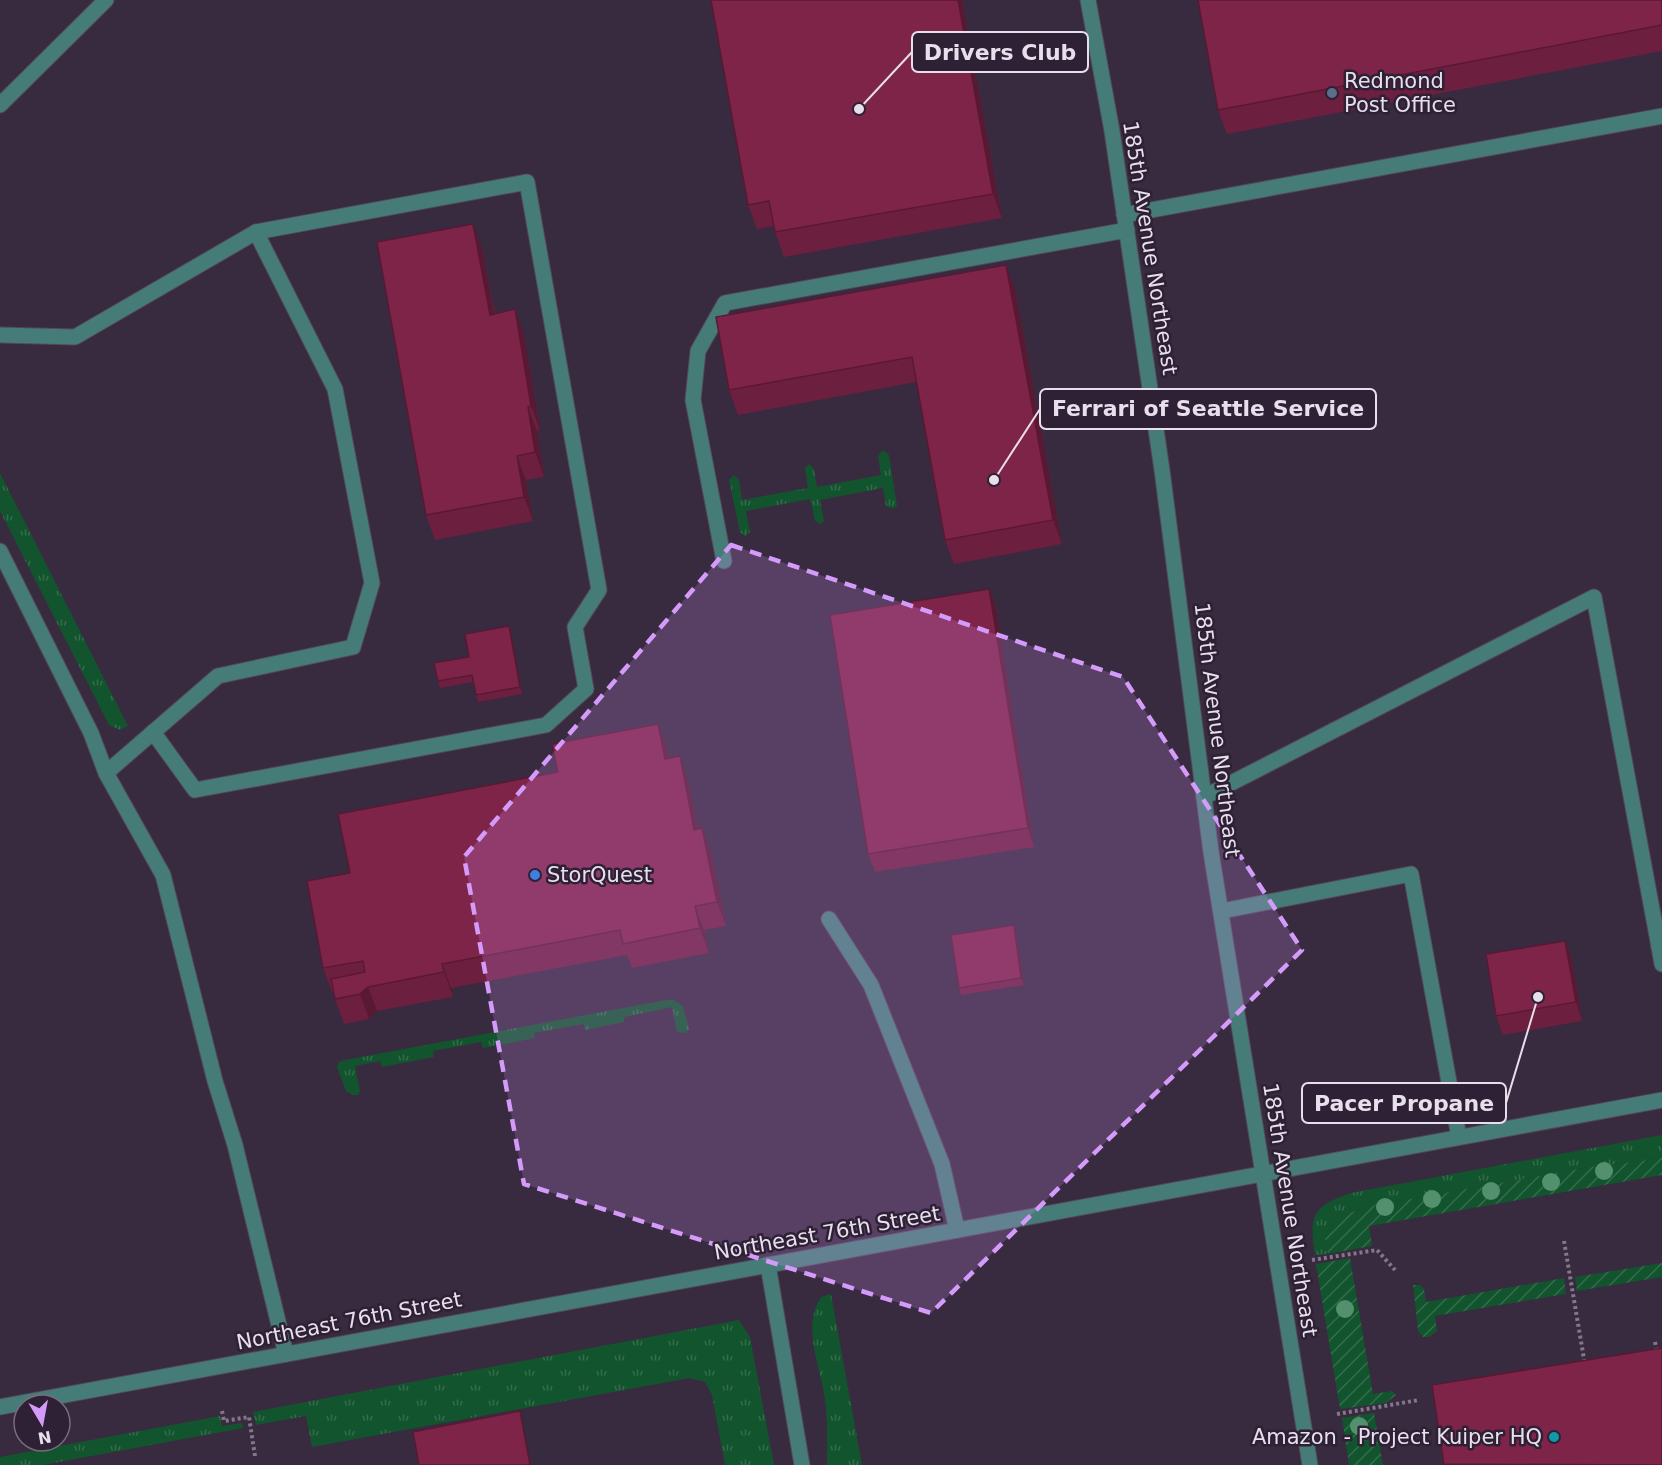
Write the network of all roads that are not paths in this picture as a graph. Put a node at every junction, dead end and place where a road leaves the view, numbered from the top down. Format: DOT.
graph roads {
  1 [pos="106,0"];
  2 [pos="1088,0"];
  3 [pos="0,105"];
  4 [pos="1662,116"];
  5 [pos="1126,223"];
  6 [pos="256,232"];
  7 [pos="0,335"];
  8 [pos="0,551"];
  9 [pos="724,561"];
  10 [pos="153,732"];
  11 [pos="106,772"];
  12 [pos="1204,797"];
  13 [pos="1222,911"];
  14 [pos="829,919"];
  15 [pos="1660,947"];
  16 [pos="1662,964"];
  17 [pos="1662,1100"];
  18 [pos="1459,1137"];
  19 [pos="1262,1173"];
  20 [pos="957,1230"];
  21 [pos="768,1265"];
  22 [pos="286,1354"];
  23 [pos="0,1407"];
  24 [pos="802,1465"];
  25 [pos="1310,1465"];
  1 -- 3 [label="street"];
  2 -- 5 [label="street, 185th Avenue Northeast"];
  4 -- 5 [label="street"];
  5 -- 9 [label="street"];
  5 -- 12 [label="street, 185th Avenue Northeast"];
  6 -- 7 [label="street"];
  6 -- 10 [label="street"];
  6 -- 10 [label="street"];
  8 -- 11 [label="street"];
  10 -- 11 [label="street"];
  11 -- 22 [label="street"];
  12 -- 13 [label="street, 185th Avenue Northeast"];
  12 -- 15 [label="street"];
  13 -- 18 [label="street"];
  13 -- 19 [label="street, 185th Avenue Northeast"];
  14 -- 20 [label="street"];
  15 -- 16 [label="street"];
  17 -- 18 [label="street, Northeast 76th Street"];
  18 -- 19 [label="street, Northeast 76th Street"];
  19 -- 20 [label="street, Northeast 76th Street"];
  19 -- 25 [label="street, 185th Avenue Northeast"];
  20 -- 21 [label="street, Northeast 76th Street"];
  21 -- 22 [label="street, Northeast 76th Street"];
  21 -- 24 [label="street"];
  22 -- 23 [label="street, Northeast 76th Street"];
}
